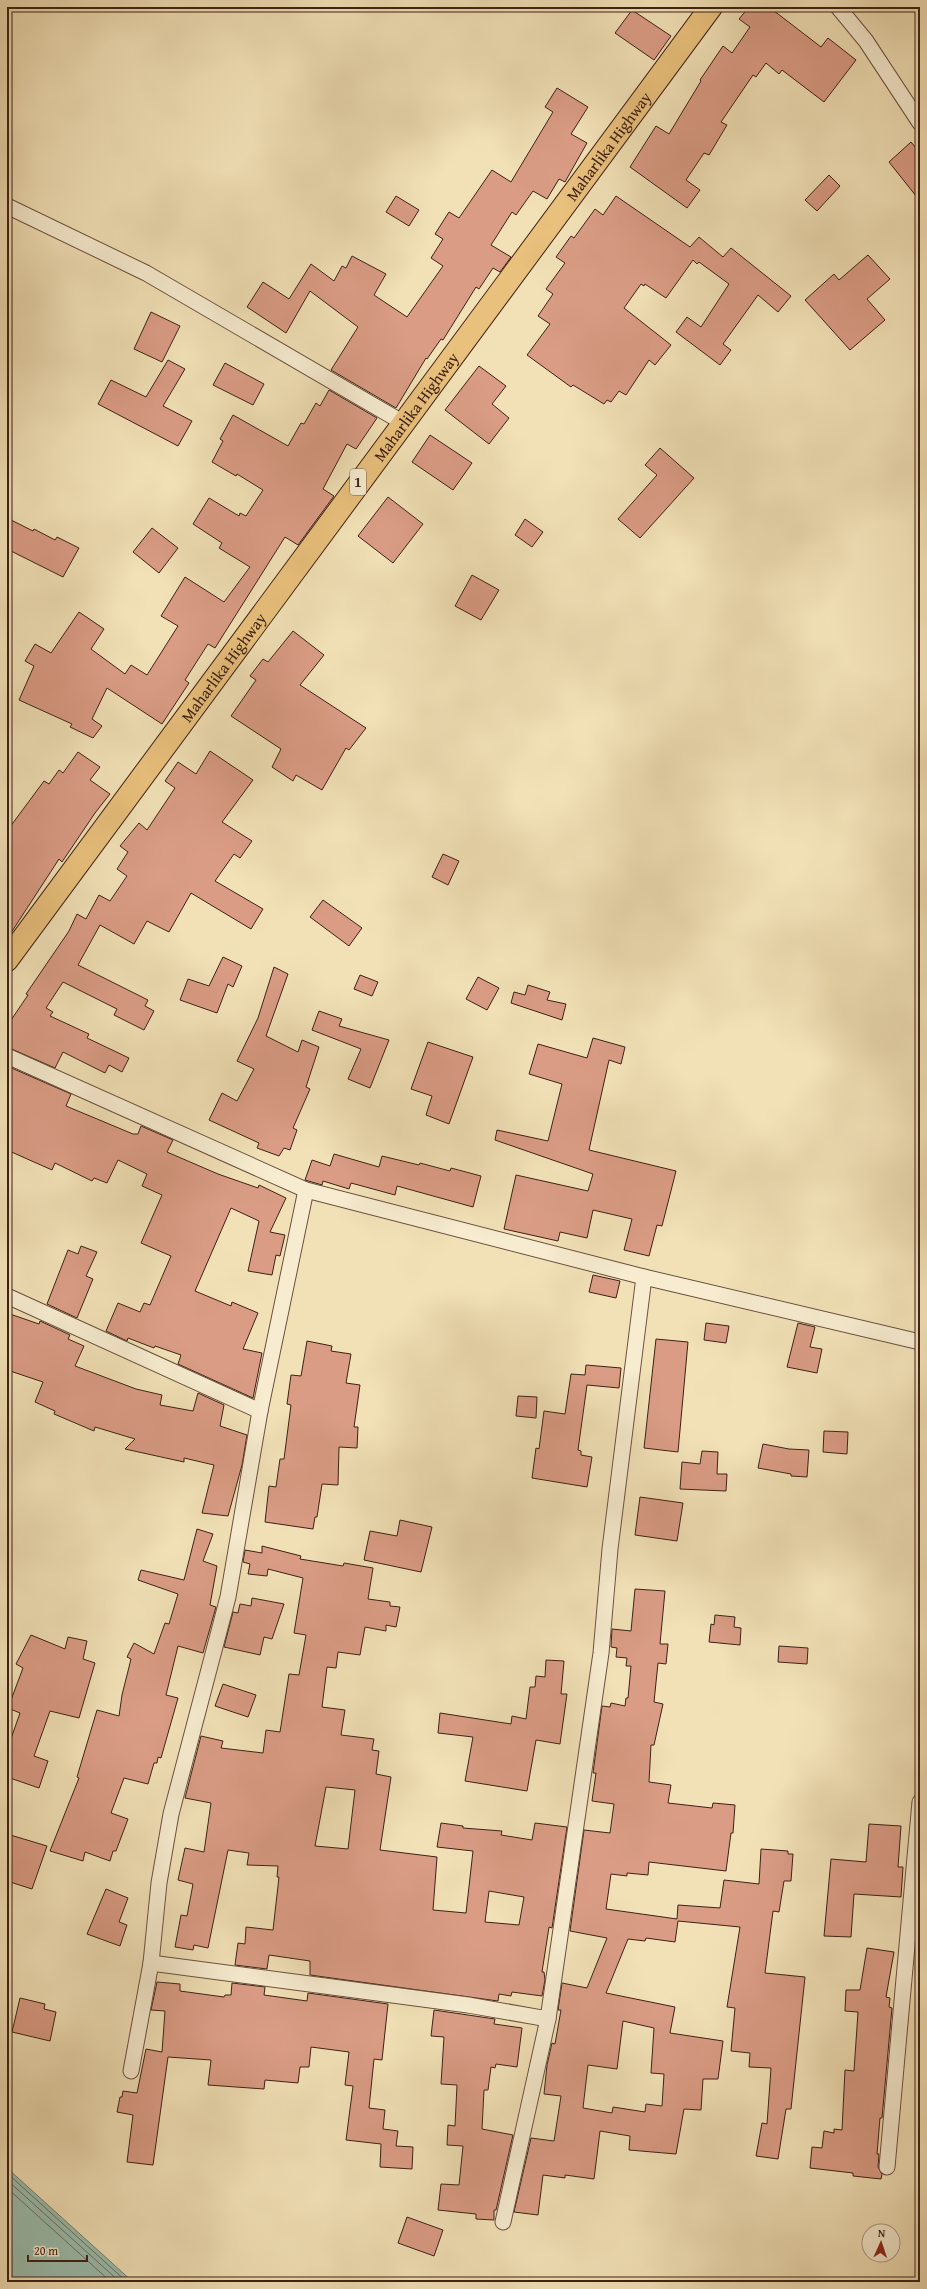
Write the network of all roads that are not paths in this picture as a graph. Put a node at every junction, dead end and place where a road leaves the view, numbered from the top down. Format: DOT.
graph roads {
  1 [pos="711,7"];
  2 [pos="838,7"];
  3 [pos="920,123"];
  4 [pos="7,206"];
  5 [pos="402,422"];
  6 [pos="7,960"];
  7 [pos="7,1056"];
  8 [pos="306,1190"];
  9 [pos="644,1277"];
  10 [pos="7,1296"];
  11 [pos="920,1342"];
  12 [pos="260,1411"];
  13 [pos="920,1802"];
  14 [pos="151,1963"];
  15 [pos="548,2019"];
  16 [pos="131,2071"];
  17 [pos="887,2167"];
  18 [pos="503,2222"];
  1 -- 5 [label="highway, Maharlika Highway / 1"];
  2 -- 3 [label="street"];
  4 -- 5 [label="street"];
  5 -- 6 [label="highway, Maharlika Highway / 1"];
  7 -- 8 [label="street"];
  8 -- 9 [label="street"];
  8 -- 12 [label="street"];
  9 -- 11 [label="street"];
  9 -- 15 [label="street"];
  10 -- 12 [label="street"];
  12 -- 14 [label="street"];
  13 -- 17 [label="street"];
  14 -- 15 [label="street"];
  14 -- 16 [label="street"];
  15 -- 18 [label="street"];
}
